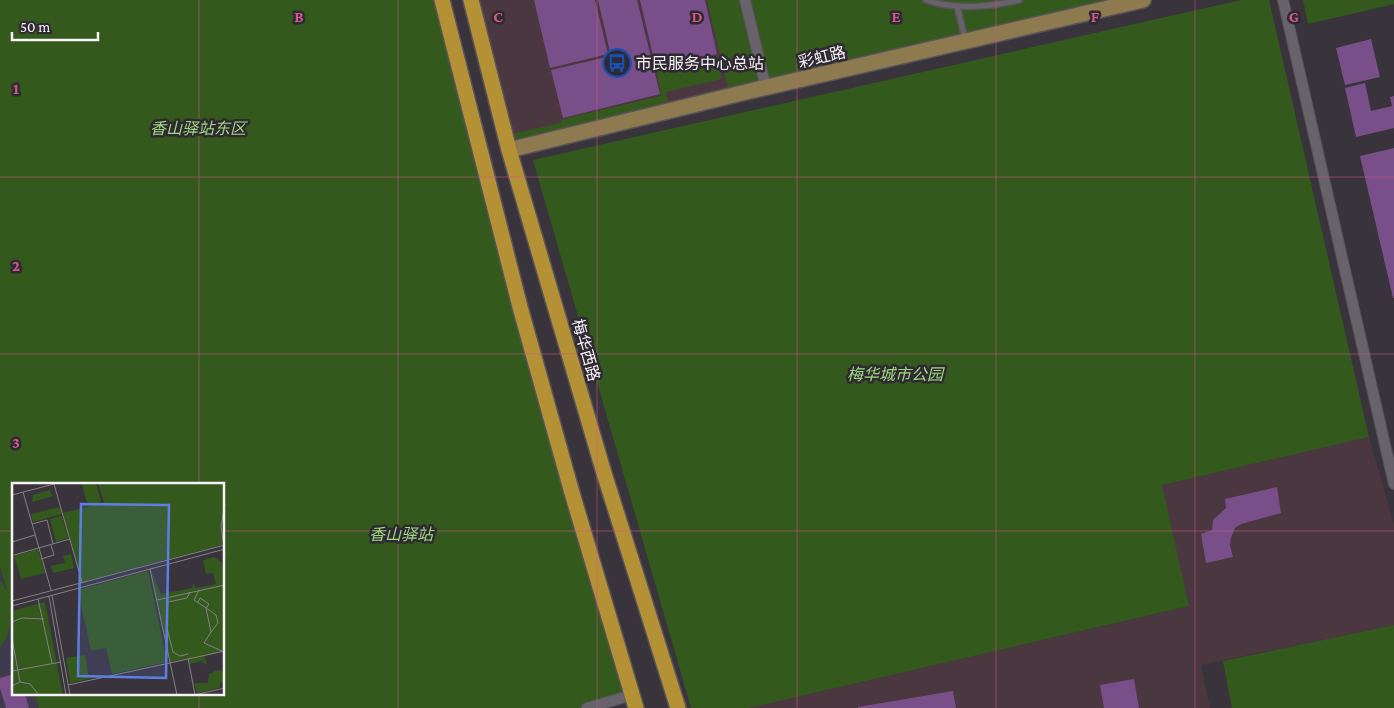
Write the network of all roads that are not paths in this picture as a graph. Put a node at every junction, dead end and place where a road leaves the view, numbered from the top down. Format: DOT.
graph roads {
  1 [pos="442,0"];
  2 [pos="471,0"];
  3 [pos="745,0"];
  4 [pos="926,0"];
  5 [pos="1019,0"];
  6 [pos="1143,0"];
  7 [pos="1283,0"];
  8 [pos="957,6"];
  9 [pos="966,42"];
  10 [pos="766,88"];
  11 [pos="509,150"];
  12 [pos="1394,484"];
  13 [pos="634,702"];
  14 [pos="587,708"];
  15 [pos="678,708"];
  1 -- 13 [label="main road"];
  2 -- 11 [label="main road, 梅华西路"];
  3 -- 10 [label="street"];
  4 -- 8 [label="lane"];
  5 -- 8 [label="lane"];
  6 -- 9 [label="street, 彩虹路"];
  7 -- 12 [label="street"];
  8 -- 9 [label="lane"];
  9 -- 10 [label="street, 彩虹路"];
  10 -- 11 [label="street, 彩虹路"];
  11 -- 15 [label="main road, 梅华西路"];
  13 -- 14 [label="street"];
}
